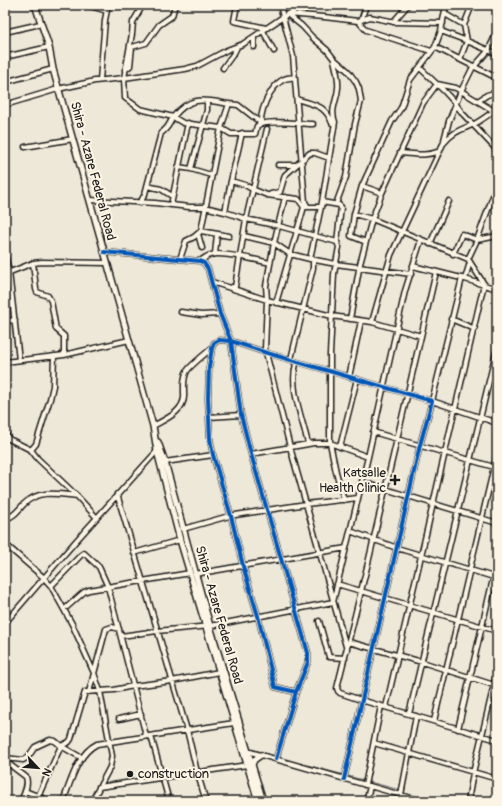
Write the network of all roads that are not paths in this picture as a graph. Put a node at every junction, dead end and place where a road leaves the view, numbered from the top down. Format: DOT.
graph roads {
  1 [pos="35,5"];
  2 [pos="87,5"];
  3 [pos="108,5"];
  4 [pos="143,5"];
  5 [pos="176,5"];
  6 [pos="237,5"];
  7 [pos="280,5"];
  8 [pos="304,5"];
  9 [pos="366,5"];
  10 [pos="408,5"];
  11 [pos="446,5"];
  12 [pos="472,5"];
  13 [pos="107,11"];
  14 [pos="445,14"];
  15 [pos="285,16"];
  16 [pos="362,18"];
  17 [pos="358,21"];
  18 [pos="393,22"];
  19 [pos="443,23"];
  20 [pos="40,24"];
  21 [pos="464,25"];
  22 [pos="265,30"];
  23 [pos="441,31"];
  24 [pos="5,32"];
  25 [pos="497,32"];
  26 [pos="254,37"];
  27 [pos="467,41"];
  28 [pos="497,43"];
  29 [pos="237,47"];
  30 [pos="254,47"];
  31 [pos="435,47"];
  32 [pos="49,48"];
  33 [pos="489,48"];
  34 [pos="274,51"];
  35 [pos="431,51"];
  36 [pos="497,54"];
  37 [pos="5,57"];
  38 [pos="460,59"];
  39 [pos="334,60"];
  40 [pos="475,66"];
  41 [pos="53,68"];
  42 [pos="223,68"];
  43 [pos="420,68"];
  44 [pos="125,70"];
  45 [pos="124,78"];
  46 [pos="295,78"];
  47 [pos="497,78"];
  48 [pos="100,80"];
  49 [pos="5,82"];
  50 [pos="437,84"];
  51 [pos="5,89"];
  52 [pos="58,89"];
  53 [pos="460,91"];
  54 [pos="497,92"];
  55 [pos="297,99"];
  56 [pos="207,101"];
  57 [pos="478,101"];
  58 [pos="455,103"];
  59 [pos="229,104"];
  60 [pos="7,105"];
  61 [pos="495,110"];
  62 [pos="173,117"];
  63 [pos="188,123"];
  64 [pos="260,123"];
  65 [pos="299,124"];
  66 [pos="313,124"];
  67 [pos="473,124"];
  68 [pos="203,125"];
  69 [pos="334,127"];
  70 [pos="221,128"];
  71 [pos="267,129"];
  72 [pos="242,133"];
  73 [pos="72,139"];
  74 [pos="443,144"];
  75 [pos="25,147"];
  76 [pos="440,150"];
  77 [pos="400,153"];
  78 [pos="497,153"];
  79 [pos="424,156"];
  80 [pos="329,158"];
  81 [pos="302,159"];
  82 [pos="435,162"];
  83 [pos="278,165"];
  84 [pos="296,165"];
  85 [pos="303,165"];
  86 [pos="178,166"];
  87 [pos="191,169"];
  88 [pos="211,175"];
  89 [pos="231,181"];
  90 [pos="497,185"];
  91 [pos="147,186"];
  92 [pos="362,186"];
  93 [pos="252,189"];
  94 [pos="382,193"];
  95 [pos="266,195"];
  96 [pos="172,196"];
  97 [pos="285,197"];
  98 [pos="90,200"];
  99 [pos="449,200"];
  100 [pos="140,203"];
  101 [pos="321,204"];
  102 [pos="336,204"];
  103 [pos="170,205"];
  104 [pos="205,207"];
  105 [pos="306,207"];
  106 [pos="225,212"];
  107 [pos="354,214"];
  108 [pos="246,219"];
  109 [pos="372,219"];
  110 [pos="279,226"];
  111 [pos="296,231"];
  112 [pos="402,231"];
  113 [pos="199,232"];
  114 [pos="217,234"];
  115 [pos="229,236"];
  116 [pos="244,236"];
  117 [pos="314,236"];
  118 [pos="497,236"];
  119 [pos="421,240"];
  120 [pos="477,240"];
  121 [pos="337,242"];
  122 [pos="366,242"];
  123 [pos="274,243"];
  124 [pos="430,244"];
  125 [pos="202,248"];
  126 [pos="104,252"];
  127 [pos="215,254"];
  128 [pos="290,254"];
  129 [pos="453,254"];
  130 [pos="5,255"];
  131 [pos="240,257"];
  132 [pos="180,259"];
  133 [pos="312,259"];
  134 [pos="469,260"];
  135 [pos="202,262"];
  136 [pos="34,263"];
  137 [pos="107,263"];
  138 [pos="270,263"];
  139 [pos="336,264"];
  140 [pos="413,266"];
  141 [pos="359,267"];
  142 [pos="386,272"];
  143 [pos="436,272"];
  144 [pos="7,273"];
  145 [pos="410,274"];
  146 [pos="464,279"];
  147 [pos="212,282"];
  148 [pos="484,284"];
  149 [pos="224,286"];
  150 [pos="497,289"];
  151 [pos="267,300"];
  152 [pos="276,303"];
  153 [pos="303,310"];
  154 [pos="181,312"];
  155 [pos="220,314"];
  156 [pos="332,316"];
  157 [pos="350,319"];
  158 [pos="451,319"];
  159 [pos="15,320"];
  160 [pos="5,321"];
  161 [pos="361,321"];
  162 [pos="372,322"];
  163 [pos="475,329"];
  164 [pos="397,330"];
  165 [pos="421,336"];
  166 [pos="129,340"];
  167 [pos="231,341"];
  168 [pos="212,348"];
  169 [pos="497,348"];
  170 [pos="267,353"];
  171 [pos="64,355"];
  172 [pos="54,356"];
  173 [pos="291,359"];
  174 [pos="19,360"];
  175 [pos="5,362"];
  176 [pos="330,371"];
  177 [pos="348,377"];
  178 [pos="357,379"];
  179 [pos="384,387"];
  180 [pos="407,394"];
  181 [pos="432,401"];
  182 [pos="456,409"];
  183 [pos="242,415"];
  184 [pos="209,417"];
  185 [pos="480,418"];
  186 [pos="497,423"];
  187 [pos="153,426"];
  188 [pos="373,432"];
  189 [pos="5,433"];
  190 [pos="155,436"];
  191 [pos="397,439"];
  192 [pos="330,443"];
  193 [pos="308,444"];
  194 [pos="420,445"];
  195 [pos="290,447"];
  196 [pos="340,447"];
  197 [pos="31,450"];
  198 [pos="157,451"];
  199 [pos="446,453"];
  200 [pos="251,454"];
  201 [pos="497,454"];
  202 [pos="213,455"];
  203 [pos="368,457"];
  204 [pos="470,460"];
  205 [pos="165,462"];
  206 [pos="496,462"];
  207 [pos="494,468"];
  208 [pos="362,482"];
  209 [pos="385,489"];
  210 [pos="117,494"];
  211 [pos="77,496"];
  212 [pos="409,496"];
  213 [pos="358,498"];
  214 [pos="344,500"];
  215 [pos="306,504"];
  216 [pos="434,504"];
  217 [pos="268,510"];
  218 [pos="458,512"];
  219 [pos="231,516"];
  220 [pos="97,518"];
  221 [pos="482,518"];
  222 [pos="5,519"];
  223 [pos="497,523"];
  224 [pos="183,529"];
  225 [pos="350,531"];
  226 [pos="373,539"];
  227 [pos="180,540"];
  228 [pos="5,544"];
  229 [pos="346,548"];
  230 [pos="397,548"];
  231 [pos="134,553"];
  232 [pos="319,553"];
  233 [pos="422,555"];
  234 [pos="282,559"];
  235 [pos="445,562"];
  236 [pos="497,562"];
  237 [pos="243,566"];
  238 [pos="470,570"];
  239 [pos="193,574"];
  240 [pos="43,577"];
  241 [pos="495,578"];
  242 [pos="142,580"];
  243 [pos="337,584"];
  244 [pos="51,586"];
  245 [pos="108,587"];
  246 [pos="361,591"];
  247 [pos="386,598"];
  248 [pos="333,602"];
  249 [pos="409,605"];
  250 [pos="67,608"];
  251 [pos="296,610"];
  252 [pos="433,612"];
  253 [pos="258,616"];
  254 [pos="458,620"];
  255 [pos="319,622"];
  256 [pos="5,623"];
  257 [pos="207,626"];
  258 [pos="483,627"];
  259 [pos="119,630"];
  260 [pos="157,631"];
  261 [pos="497,631"];
  262 [pos="121,636"];
  263 [pos="349,642"];
  264 [pos="373,649"];
  265 [pos="347,650"];
  266 [pos="398,655"];
  267 [pos="345,658"];
  268 [pos="422,662"];
  269 [pos="446,670"];
  270 [pos="219,672"];
  271 [pos="497,672"];
  272 [pos="94,673"];
  273 [pos="470,678"];
  274 [pos="172,681"];
  275 [pos="133,686"];
  276 [pos="496,686"];
  277 [pos="100,690"];
  278 [pos="89,692"];
  279 [pos="296,692"];
  280 [pos="361,700"];
  281 [pos="384,707"];
  282 [pos="141,714"];
  283 [pos="409,714"];
  284 [pos="416,716"];
  285 [pos="119,719"];
  286 [pos="434,721"];
  287 [pos="234,723"];
  288 [pos="458,728"];
  289 [pos="187,730"];
  290 [pos="482,735"];
  291 [pos="148,736"];
  292 [pos="497,740"];
  293 [pos="108,742"];
  294 [pos="374,743"];
  295 [pos="61,746"];
  296 [pos="247,751"];
  297 [pos="409,753"];
  298 [pos="261,756"];
  299 [pos="82,758"];
  300 [pos="5,759"];
  301 [pos="276,759"];
  302 [pos="250,765"];
  303 [pos="197,772"];
  304 [pos="473,773"];
  305 [pos="163,778"];
  306 [pos="344,779"];
  307 [pos="497,779"];
  308 [pos="366,782"];
  309 [pos="99,787"];
  310 [pos="370,787"];
  311 [pos="25,791"];
  312 [pos="402,792"];
  313 [pos="37,799"];
  314 [pos="406,799"];
  315 [pos="20,801"];
  316 [pos="50,801"];
  317 [pos="63,801"];
  318 [pos="92,801"];
  319 [pos="169,801"];
  320 [pos="206,801"];
  321 [pos="258,801"];
  322 [pos="263,801"];
  323 [pos="366,801"];
  324 [pos="422,801"];
  325 [pos="468,801"];
  1 -- 20 [label="main road, Shira - Azare Federal Road"];
  2 -- 13 [label="street"];
  3 -- 13 [label="street"];
  4 -- 44 [label="street"];
  5 -- 44 [label="street"];
  6 -- 22 [label="street"];
  7 -- 15 [label="street"];
  8 -- 15 [label="street"];
  9 -- 16 [label="street"];
  10 -- 18 [label="street"];
  11 -- 14 [label="street"];
  12 -- 21 [label="street"];
  13 -- 48 [label="street"];
  14 -- 19 [label="street"];
  14 -- 21 [label="street"];
  15 -- 17 [label="street"];
  15 -- 22 [label="street"];
  15 -- 39 [label="street"];
  15 -- 46 [label="street"];
  16 -- 17 [label="street"];
  16 -- 18 [label="street"];
  17 -- 35 [label="street"];
  18 -- 19 [label="street"];
  19 -- 23 [label="street"];
  20 -- 24 [label="street"];
  20 -- 32 [label="main road, Shira - Azare Federal Road"];
  21 -- 27 [label="street"];
  22 -- 26 [label="street"];
  22 -- 34 [label="street"];
  23 -- 27 [label="street"];
  23 -- 31 [label="street"];
  25 -- 33 [label="street"];
  26 -- 29 [label="street"];
  26 -- 30 [label="street"];
  27 -- 33 [label="street"];
  27 -- 38 [label="street"];
  28 -- 33 [label="street"];
  29 -- 42 [label="street"];
  29 -- 45 [label="street"];
  31 -- 35 [label="street"];
  31 -- 38 [label="street"];
  32 -- 37 [label="street"];
  32 -- 41 [label="main road, Shira - Azare Federal Road"];
  33 -- 36 [label="street"];
  33 -- 40 [label="street"];
  35 -- 43 [label="street"];
  38 -- 40 [label="street"];
  39 -- 69 [label="street"];
  39 -- 102 [label="street"];
  40 -- 47 [label="street"];
  40 -- 53 [label="street"];
  41 -- 49 [label="street"];
  41 -- 52 [label="main road, Shira - Azare Federal Road"];
  43 -- 50 [label="street"];
  43 -- 92 [label="street"];
  44 -- 45 [label="street"];
  45 -- 48 [label="street"];
  45 -- 62 [label="street"];
  46 -- 55 [label="street"];
  46 -- 64 [label="street"];
  48 -- 52 [label="street"];
  50 -- 53 [label="street"];
  50 -- 58 [label="street"];
  50 -- 77 [label="street"];
  51 -- 60 [label="street"];
  52 -- 60 [label="street"];
  52 -- 73 [label="main road, Shira - Azare Federal Road"];
  53 -- 57 [label="street"];
  53 -- 58 [label="street"];
  54 -- 57 [label="street"];
  55 -- 65 [label="street"];
  55 -- 69 [label="street"];
  56 -- 59 [label="street"];
  56 -- 62 [label="street"];
  56 -- 68 [label="street"];
  57 -- 61 [label="street"];
  58 -- 67 [label="street"];
  58 -- 74 [label="street"];
  59 -- 64 [label="street"];
  59 -- 70 [label="street"];
  61 -- 67 [label="street"];
  62 -- 63 [label="street"];
  62 -- 91 [label="street"];
  63 -- 68 [label="street"];
  63 -- 86 [label="street"];
  64 -- 65 [label="street"];
  64 -- 72 [label="street"];
  65 -- 66 [label="street"];
  65 -- 81 [label="street"];
  67 -- 74 [label="street"];
  67 -- 78 [label="street"];
  68 -- 70 [label="street"];
  68 -- 87 [label="street"];
  69 -- 80 [label="street"];
  70 -- 72 [label="street"];
  70 -- 88 [label="street"];
  71 -- 93 [label="street"];
  72 -- 89 [label="street"];
  73 -- 75 [label="street"];
  73 -- 98 [label="main road, Shira - Azare Federal Road"];
  74 -- 76 [label="street"];
  76 -- 79 [label="street"];
  76 -- 82 [label="street"];
  77 -- 79 [label="street"];
  77 -- 94 [label="street"];
  79 -- 82 [label="street"];
  80 -- 81 [label="street"];
  80 -- 101 [label="street"];
  81 -- 84 [label="street"];
  81 -- 85 [label="street"];
  82 -- 112 [label="street"];
  83 -- 84 [label="street"];
  84 -- 85 [label="street"];
  84 -- 95 [label="street"];
  85 -- 105 [label="street"];
  86 -- 87 [label="street"];
  86 -- 96 [label="street"];
  87 -- 88 [label="street"];
  88 -- 104 [label="street"];
  89 -- 93 [label="street"];
  89 -- 106 [label="street"];
  90 -- 120 [label="street"];
  91 -- 96 [label="street"];
  91 -- 100 [label="street"];
  92 -- 94 [label="street"];
  92 -- 107 [label="street"];
  93 -- 95 [label="street"];
  93 -- 108 [label="street"];
  94 -- 109 [label="street"];
  95 -- 97 [label="street"];
  96 -- 103 [label="street"];
  97 -- 105 [label="street"];
  97 -- 110 [label="street"];
  98 -- 100 [label="street"];
  98 -- 126 [label="main road, Shira - Azare Federal Road"];
  99 -- 124 [label="street"];
  100 -- 103 [label="street"];
  101 -- 102 [label="street"];
  101 -- 105 [label="street"];
  101 -- 117 [label="street"];
  102 -- 121 [label="street"];
  103 -- 104 [label="street"];
  104 -- 106 [label="street"];
  104 -- 113 [label="street"];
  105 -- 111 [label="street"];
  106 -- 108 [label="street"];
  107 -- 109 [label="street"];
  107 -- 122 [label="street"];
  108 -- 110 [label="street"];
  108 -- 116 [label="street"];
  109 -- 112 [label="street"];
  109 -- 122 [label="street"];
  110 -- 111 [label="street"];
  110 -- 123 [label="street"];
  111 -- 117 [label="street"];
  111 -- 128 [label="street"];
  112 -- 119 [label="street"];
  112 -- 142 [label="street"];
  113 -- 114 [label="street"];
  113 -- 125 [label="street"];
  113 -- 132 [label="street"];
  114 -- 115 [label="street"];
  114 -- 127 [label="street"];
  116 -- 123 [label="street"];
  116 -- 131 [label="street"];
  117 -- 121 [label="street"];
  117 -- 133 [label="street"];
  118 -- 120 [label="street"];
  119 -- 124 [label="street"];
  119 -- 140 [label="street"];
  120 -- 129 [label="street"];
  120 -- 134 [label="street"];
  121 -- 139 [label="street"];
  122 -- 141 [label="street"];
  123 -- 128 [label="street"];
  123 -- 138 [label="street"];
  124 -- 129 [label="street"];
  126 -- 132 [label="street"];
  126 -- 137 [label="main road, Shira - Azare Federal Road"];
  127 -- 131 [label="street"];
  127 -- 135 [label="street"];
  128 -- 133 [label="street"];
  128 -- 152 [label="street"];
  129 -- 134 [label="street"];
  130 -- 144 [label="street"];
  131 -- 138 [label="street"];
  131 -- 149 [label="street"];
  132 -- 135 [label="street"];
  133 -- 139 [label="street"];
  133 -- 153 [label="street"];
  134 -- 146 [label="street"];
  134 -- 148 [label="street"];
  135 -- 147 [label="street"];
  136 -- 137 [label="street"];
  136 -- 144 [label="street"];
  136 -- 171 [label="street"];
  137 -- 166 [label="main road, Shira - Azare Federal Road"];
  138 -- 151 [label="street"];
  139 -- 141 [label="street"];
  139 -- 156 [label="street"];
  140 -- 143 [label="street"];
  140 -- 145 [label="street"];
  141 -- 142 [label="street"];
  141 -- 157 [label="street"];
  142 -- 145 [label="street"];
  142 -- 162 [label="street"];
  143 -- 146 [label="street"];
  143 -- 165 [label="street"];
  144 -- 159 [label="street"];
  145 -- 164 [label="street"];
  146 -- 148 [label="street"];
  146 -- 158 [label="street"];
  147 -- 149 [label="street"];
  147 -- 155 [label="street"];
  148 -- 150 [label="street"];
  148 -- 163 [label="street"];
  149 -- 151 [label="street"];
  151 -- 152 [label="street"];
  151 -- 170 [label="street"];
  152 -- 153 [label="street"];
  153 -- 156 [label="street"];
  153 -- 173 [label="street"];
  154 -- 155 [label="street"];
  155 -- 167 [label="street"];
  156 -- 157 [label="street"];
  156 -- 176 [label="street"];
  157 -- 161 [label="street"];
  158 -- 163 [label="street"];
  158 -- 181 [label="street"];
  159 -- 160 [label="street"];
  159 -- 174 [label="street"];
  161 -- 162 [label="street"];
  161 -- 177 [label="street"];
  162 -- 164 [label="street"];
  163 -- 182 [label="street"];
  164 -- 165 [label="street"];
  164 -- 179 [label="street"];
  165 -- 180 [label="street"];
  166 -- 171 [label="street"];
  166 -- 187 [label="main road, Shira - Azare Federal Road"];
  167 -- 168 [label="street"];
  167 -- 170 [label="street"];
  167 -- 183 [label="street"];
  168 -- 184 [label="street"];
  168 -- 187 [label="street"];
  169 -- 185 [label="street"];
  170 -- 173 [label="street"];
  170 -- 195 [label="street"];
  171 -- 172 [label="street"];
  172 -- 174 [label="street"];
  172 -- 197 [label="street"];
  173 -- 176 [label="street"];
  173 -- 193 [label="street"];
  174 -- 175 [label="street"];
  176 -- 177 [label="street"];
  176 -- 192 [label="street"];
  177 -- 178 [label="street"];
  178 -- 179 [label="street"];
  178 -- 196 [label="street"];
  179 -- 180 [label="street"];
  179 -- 188 [label="street"];
  180 -- 181 [label="street"];
  180 -- 191 [label="street"];
  181 -- 182 [label="street"];
  181 -- 194 [label="street"];
  182 -- 185 [label="street"];
  182 -- 199 [label="street"];
  183 -- 184 [label="street"];
  183 -- 200 [label="street"];
  184 -- 202 [label="street"];
  185 -- 186 [label="street"];
  185 -- 204 [label="street"];
  187 -- 190 [label="main road, Shira - Azare Federal Road"];
  188 -- 191 [label="street"];
  188 -- 203 [label="street"];
  189 -- 197 [label="street"];
  190 -- 198 [label="main road, Shira - Azare Federal Road"];
  190 -- 205 [label="main road, Shira - Azare Federal Road"];
  191 -- 194 [label="street"];
  191 -- 209 [label="street"];
  192 -- 193 [label="street"];
  192 -- 196 [label="street"];
  192 -- 214 [label="street"];
  193 -- 195 [label="street"];
  194 -- 199 [label="street"];
  194 -- 212 [label="street"];
  195 -- 200 [label="street"];
  195 -- 215 [label="street"];
  196 -- 203 [label="street"];
  197 -- 211 [label="street"];
  198 -- 210 [label="street"];
  198 -- 227 [label="main road, Shira - Azare Federal Road"];
  199 -- 204 [label="street"];
  199 -- 216 [label="street"];
  200 -- 217 [label="street"];
  201 -- 206 [label="street"];
  202 -- 205 [label="street"];
  202 -- 219 [label="street"];
  203 -- 208 [label="street"];
  204 -- 207 [label="street"];
  204 -- 218 [label="street"];
  205 -- 224 [label="main road, Shira - Azare Federal Road"];
  206 -- 207 [label="street"];
  207 -- 221 [label="street"];
  208 -- 209 [label="street"];
  208 -- 213 [label="street"];
  209 -- 212 [label="street"];
  209 -- 226 [label="street"];
  210 -- 220 [label="street"];
  210 -- 231 [label="street"];
  211 -- 220 [label="street"];
  211 -- 222 [label="street"];
  212 -- 216 [label="street"];
  212 -- 230 [label="street"];
  213 -- 214 [label="street"];
  213 -- 225 [label="street"];
  214 -- 215 [label="street"];
  215 -- 217 [label="street"];
  215 -- 232 [label="street"];
  216 -- 218 [label="street"];
  216 -- 233 [label="street"];
  217 -- 219 [label="street"];
  217 -- 234 [label="street"];
  218 -- 221 [label="street"];
  218 -- 235 [label="street"];
  219 -- 224 [label="street"];
  219 -- 237 [label="street"];
  220 -- 240 [label="street"];
  221 -- 223 [label="street"];
  221 -- 238 [label="street"];
  224 -- 239 [label="main road, Shira - Azare Federal Road"];
  225 -- 226 [label="street"];
  225 -- 229 [label="street"];
  226 -- 230 [label="street"];
  226 -- 246 [label="street"];
  227 -- 231 [label="street"];
  227 -- 239 [label="main road, Shira - Azare Federal Road"];
  228 -- 240 [label="street"];
  229 -- 232 [label="street"];
  229 -- 243 [label="street"];
  230 -- 233 [label="street"];
  230 -- 247 [label="street"];
  231 -- 242 [label="street"];
  232 -- 234 [label="street"];
  232 -- 248 [label="street"];
  233 -- 235 [label="street"];
  233 -- 249 [label="street"];
  234 -- 237 [label="street"];
  234 -- 251 [label="street"];
  235 -- 238 [label="street"];
  235 -- 252 [label="street"];
  236 -- 241 [label="street"];
  237 -- 239 [label="street"];
  237 -- 253 [label="street"];
  238 -- 241 [label="street"];
  238 -- 254 [label="street"];
  239 -- 242 [label="street"];
  239 -- 257 [label="main road, Shira - Azare Federal Road"];
  240 -- 244 [label="street"];
  240 -- 256 [label="street"];
  241 -- 258 [label="street"];
  242 -- 245 [label="street"];
  242 -- 260 [label="street"];
  243 -- 246 [label="street"];
  243 -- 248 [label="street"];
  244 -- 245 [label="street"];
  244 -- 272 [label="street"];
  245 -- 250 [label="street"];
  245 -- 259 [label="street"];
  246 -- 247 [label="street"];
  246 -- 263 [label="street"];
  247 -- 249 [label="street"];
  247 -- 264 [label="street"];
  248 -- 251 [label="street"];
  248 -- 265 [label="street"];
  249 -- 252 [label="street"];
  249 -- 266 [label="street"];
  251 -- 253 [label="street"];
  251 -- 279 [label="street"];
  252 -- 254 [label="street"];
  252 -- 268 [label="street"];
  253 -- 257 [label="street"];
  253 -- 279 [label="street"];
  254 -- 258 [label="street"];
  254 -- 269 [label="street"];
  255 -- 267 [label="street"];
  257 -- 260 [label="street"];
  257 -- 270 [label="main road, Shira - Azare Federal Road"];
  257 -- 296 [label="main road, Shira - Azare Federal Road"];
  258 -- 261 [label="street"];
  258 -- 273 [label="street"];
  259 -- 262 [label="street"];
  259 -- 272 [label="street"];
  260 -- 262 [label="street"];
  260 -- 274 [label="street"];
  262 -- 275 [label="street"];
  263 -- 264 [label="street"];
  263 -- 265 [label="street"];
  264 -- 266 [label="street"];
  264 -- 280 [label="street"];
  265 -- 267 [label="street"];
  266 -- 268 [label="street"];
  266 -- 281 [label="street"];
  267 -- 280 [label="street"];
  268 -- 269 [label="street"];
  268 -- 283 [label="street"];
  269 -- 273 [label="street"];
  269 -- 286 [label="street"];
  270 -- 274 [label="street"];
  270 -- 287 [label="main road, Shira - Azare Federal Road"];
  271 -- 276 [label="street"];
  272 -- 277 [label="street"];
  272 -- 278 [label="street"];
  273 -- 276 [label="street"];
  273 -- 288 [label="street"];
  274 -- 275 [label="street"];
  274 -- 289 [label="street"];
  275 -- 277 [label="street"];
  275 -- 282 [label="street"];
  276 -- 290 [label="street"];
  277 -- 278 [label="street"];
  277 -- 293 [label="street"];
  278 -- 295 [label="street"];
  279 -- 301 [label="street"];
  280 -- 281 [label="street"];
  280 -- 306 [label="street"];
  281 -- 283 [label="street"];
  281 -- 294 [label="street"];
  282 -- 285 [label="street"];
  282 -- 291 [label="street"];
  283 -- 284 [label="street"];
  284 -- 286 [label="street"];
  284 -- 297 [label="street"];
  286 -- 288 [label="street"];
  287 -- 289 [label="street"];
  287 -- 302 [label="main road, Shira - Azare Federal Road"];
  288 -- 290 [label="street"];
  289 -- 291 [label="street"];
  289 -- 303 [label="street"];
  290 -- 292 [label="street"];
  290 -- 304 [label="street"];
  291 -- 293 [label="street"];
  291 -- 305 [label="street"];
  293 -- 299 [label="street"];
  293 -- 309 [label="street"];
  294 -- 297 [label="street"];
  294 -- 308 [label="street"];
  295 -- 299 [label="street"];
  295 -- 300 [label="street"];
  295 -- 313 [label="street"];
  296 -- 298 [label="street"];
  296 -- 302 [label="main road, Shira - Azare Federal Road"];
  297 -- 304 [label="street"];
  297 -- 312 [label="street"];
  298 -- 301 [label="street"];
  298 -- 302 [label="main road"];
  299 -- 317 [label="street"];
  300 -- 311 [label="street"];
  301 -- 306 [label="street"];
  302 -- 303 [label="street"];
  302 -- 321 [label="main road, Shira - Azare Federal Road"];
  302 -- 322 [label="main road, Shira - Azare Federal Road"];
  303 -- 305 [label="street"];
  303 -- 320 [label="street"];
  304 -- 307 [label="street"];
  304 -- 325 [label="street"];
  305 -- 309 [label="street"];
  305 -- 319 [label="street"];
  306 -- 308 [label="street"];
  308 -- 310 [label="street"];
  309 -- 318 [label="street"];
  310 -- 312 [label="street"];
  310 -- 323 [label="street"];
  311 -- 313 [label="street"];
  311 -- 315 [label="street"];
  312 -- 314 [label="street"];
  313 -- 316 [label="street"];
  314 -- 324 [label="street"];
}
